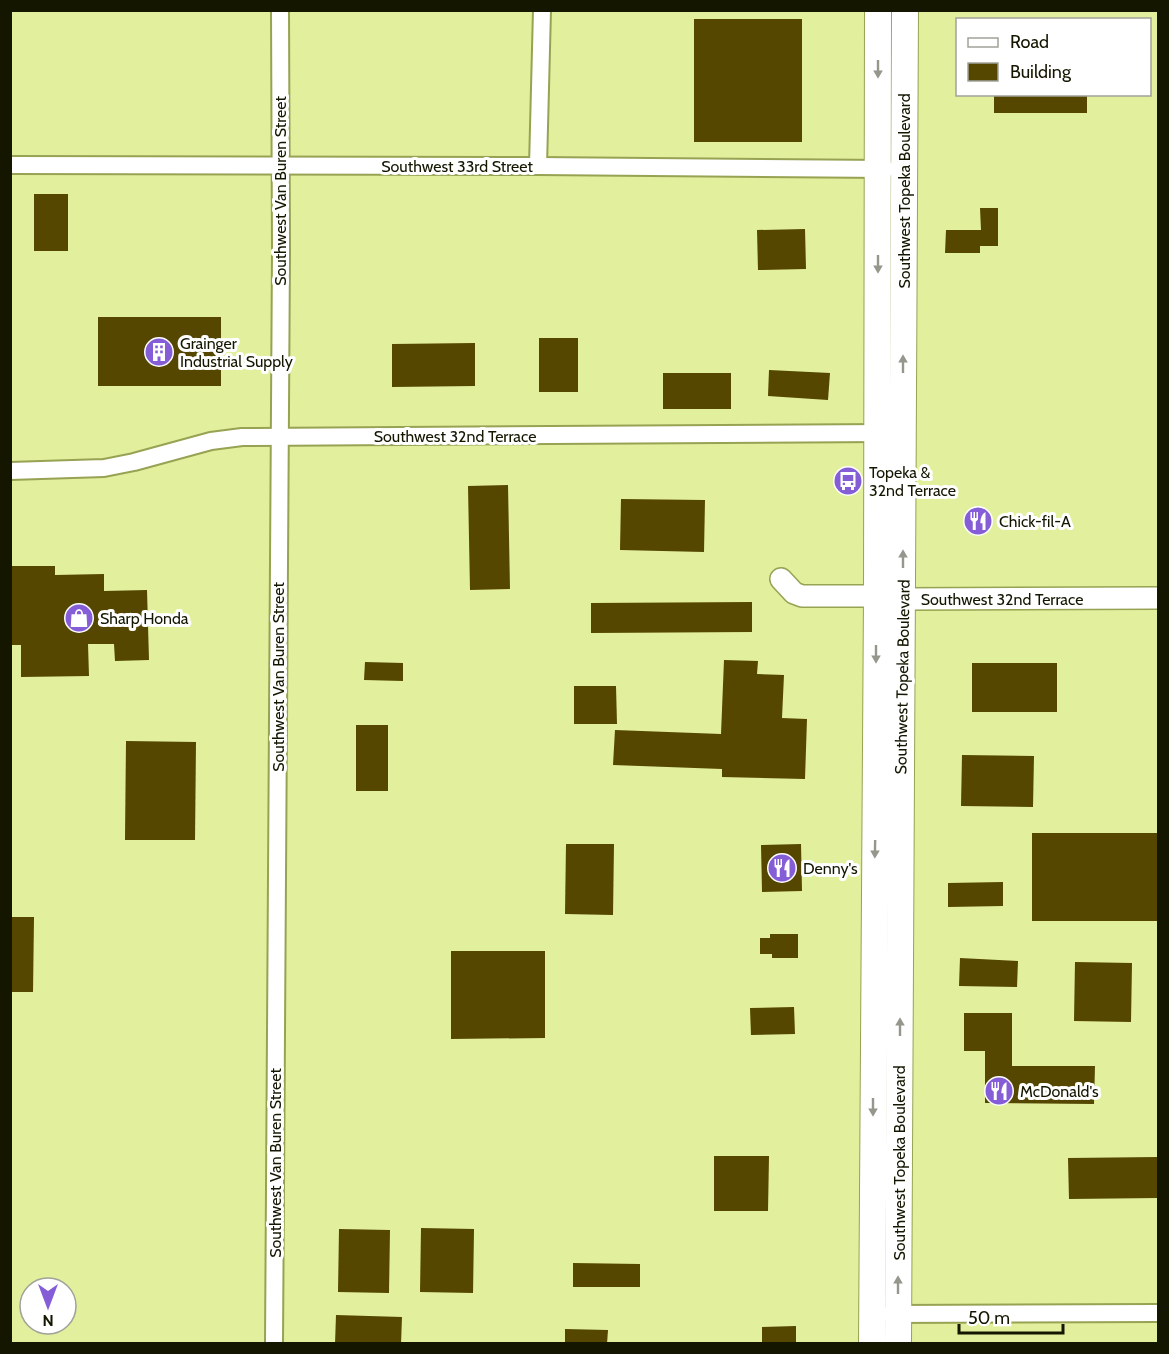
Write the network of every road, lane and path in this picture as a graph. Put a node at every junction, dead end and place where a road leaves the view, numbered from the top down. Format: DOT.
graph roads {
  1 [pos="280,10"];
  2 [pos="542,10"];
  3 [pos="878,10"];
  4 [pos="904,10"];
  5 [pos="10,165"];
  6 [pos="280,166"];
  7 [pos="538,166"];
  8 [pos="878,168"];
  9 [pos="904,169"];
  10 [pos="876,433"];
  11 [pos="903,433"];
  12 [pos="279,437"];
  13 [pos="10,471"];
  14 [pos="781,579"];
  15 [pos="877,596"];
  16 [pos="1158,598"];
  17 [pos="902,599"];
  18 [pos="888,818"];
  19 [pos="874,946"];
  20 [pos="901,947"];
  21 [pos="872,1312"];
  22 [pos="1158,1313"];
  23 [pos="898,1314"];
  24 [pos="274,1344"];
  25 [pos="872,1344"];
  26 [pos="898,1344"];
  1 -- 6 [label="street, Southwest Van Buren Street"];
  2 -- 7 [label="street"];
  3 -- 8 [label="main road, Southwest Topeka Boulevard, one-way"];
  4 -- 9 [label="main road, Southwest Topeka Boulevard"];
  5 -- 6 [label="street, Southwest 33rd Street"];
  6 -- 7 [label="street, Southwest 33rd Street"];
  6 -- 12 [label="street, Southwest Van Buren Street"];
  7 -- 8 [label="street, Southwest 33rd Street"];
  8 -- 9 [label="street, Southwest 33rd Street"];
  8 -- 10 [label="main road, Southwest Topeka Boulevard, one-way"];
  11 -- 9 [label="main road, Southwest Topeka Boulevard, one-way"];
  10 -- 11 [label="street, Southwest 32nd Terrace"];
  10 -- 12 [label="street, Southwest 32nd Terrace"];
  10 -- 15 [label="main road, Southwest Topeka Boulevard"];
  17 -- 11 [label="main road, Southwest Topeka Boulevard, one-way"];
  12 -- 13 [label="street, Southwest 32nd Terrace"];
  12 -- 24 [label="street, Southwest Van Buren Street"];
  14 -- 15 [label="street, Southwest 32nd Terrace"];
  15 -- 17 [label="street, Southwest 32nd Terrace"];
  15 -- 18 [label="main road, Southwest Topeka Boulevard, one-way"];
  16 -- 17 [label="street, Southwest 32nd Terrace"];
  17 -- 18 [label="main road, Southwest Topeka Boulevard"];
  18 -- 19 [label="main road, Southwest Topeka Boulevard, one-way"];
  18 -- 20 [label="main road, Southwest Topeka Boulevard"];
  19 -- 20 [label="main road"];
  19 -- 21 [label="main road, Southwest Topeka Boulevard, one-way"];
  23 -- 20 [label="main road, Southwest Topeka Boulevard, one-way"];
  21 -- 23 [label="street"];
  21 -- 25 [label="main road, Southwest Topeka Boulevard"];
  22 -- 23 [label="street"];
  23 -- 26 [label="main road, Southwest Topeka Boulevard"];
}
